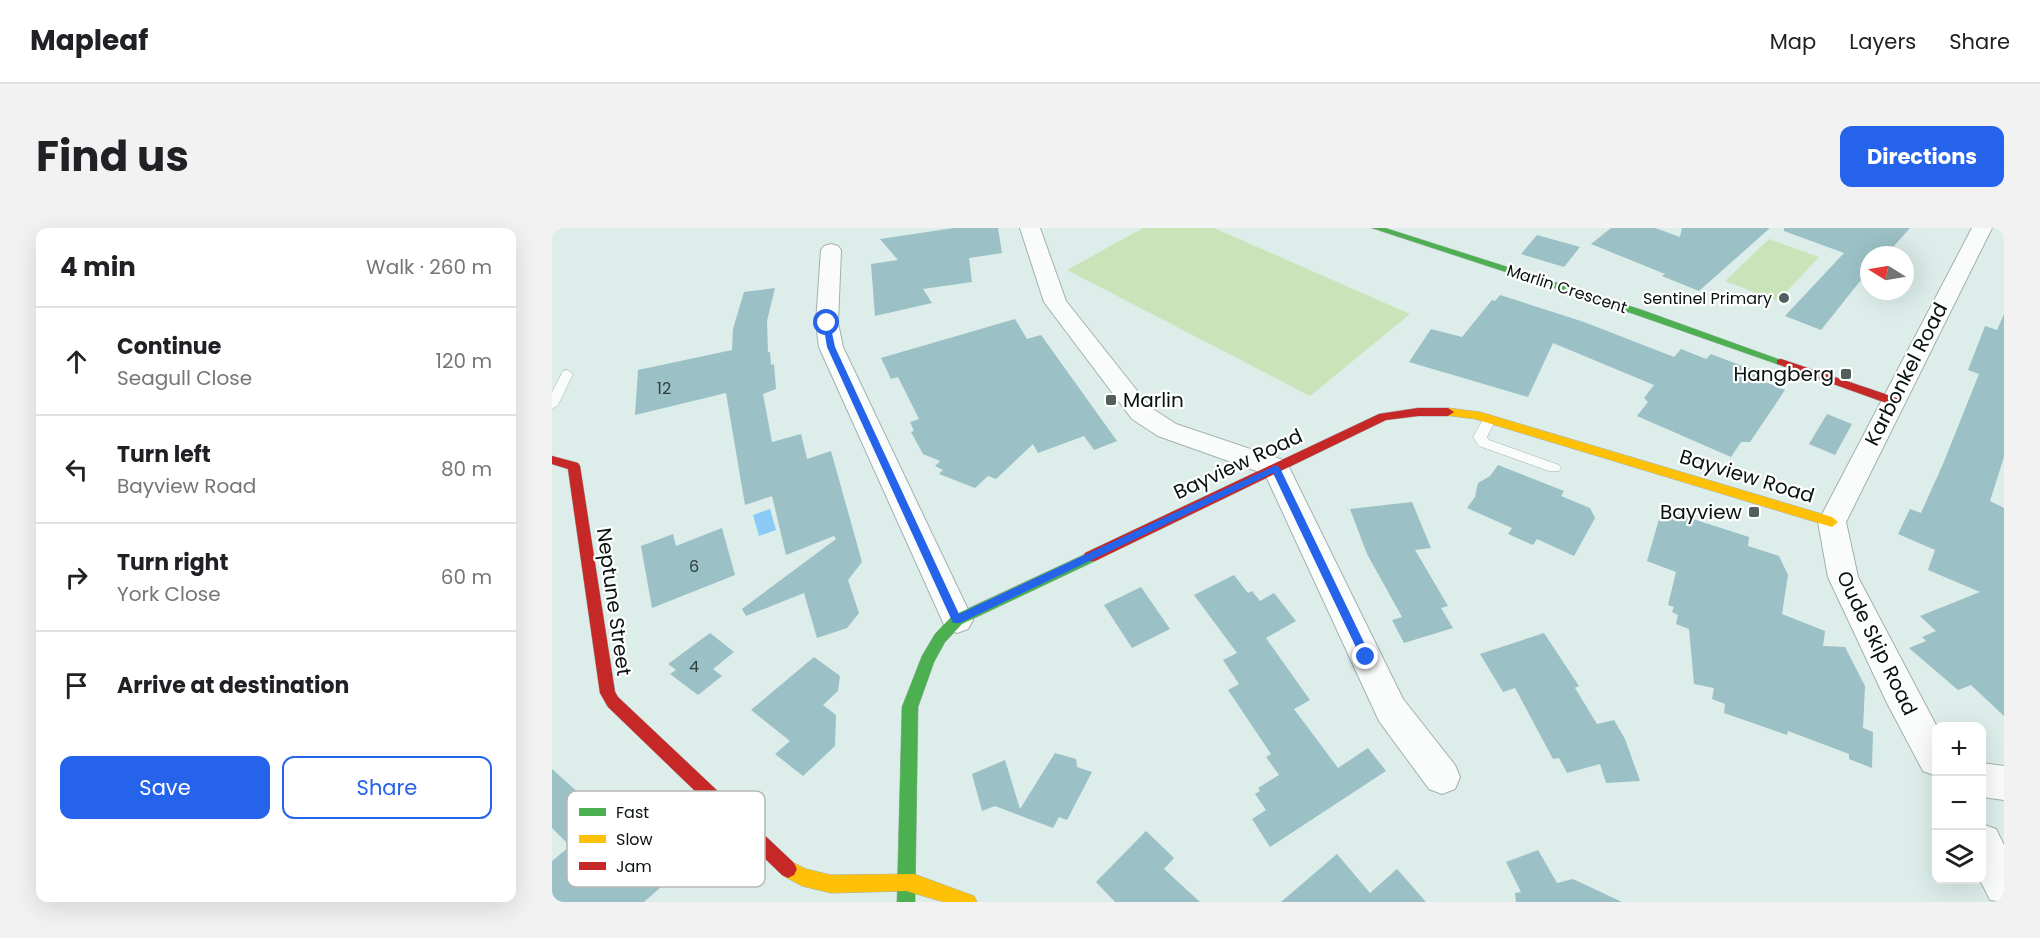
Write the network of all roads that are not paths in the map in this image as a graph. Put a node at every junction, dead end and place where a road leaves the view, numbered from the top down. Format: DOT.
graph roads {
  1 [pos="1030,228"];
  2 [pos="1376,228"];
  3 [pos="1982,228"];
  4 [pos="831,250"];
  5 [pos="567,374"];
  6 [pos="1893,401"];
  7 [pos="552,405"];
  8 [pos="1490,419"];
  9 [pos="552,460"];
  10 [pos="1276,468"];
  11 [pos="1554,468"];
  12 [pos="1832,522"];
  13 [pos="957,620"];
  14 [pos="1932,752"];
  15 [pos="1442,777"];
  16 [pos="1986,781"];
  17 [pos="2004,783"];
  18 [pos="706,791"];
  19 [pos="765,847"];
  20 [pos="1986,851"];
  21 [pos="907,882"];
  22 [pos="2004,886"];
  23 [pos="906,902"];
  24 [pos="968,902"];
  1 -- 10 [label="street"];
  2 -- 6 [label="street, Marlin Crescent"];
  3 -- 6 [label="street, Karbonkel Road"];
  4 -- 13 [label="street"];
  5 -- 7 [label="lane"];
  6 -- 12 [label="street, Karbonkel Road"];
  8 -- 10 [label="street, Bayview Road"];
  8 -- 11 [label="lane"];
  8 -- 12 [label="street, Bayview Road"];
  9 -- 18 [label="street, Neptune Street"];
  10 -- 13 [label="street, Bayview Road"];
  10 -- 15 [label="street"];
  12 -- 14 [label="street, Oude Skip Road"];
  13 -- 21 [label="street, Bayview Road"];
  16 -- 17 [label="street"];
  19 -- 21 [label="street, Neptune Street"];
  20 -- 22 [label="street"];
  21 -- 23 [label="street, Bayview Road"];
  21 -- 24 [label="street"];
}
